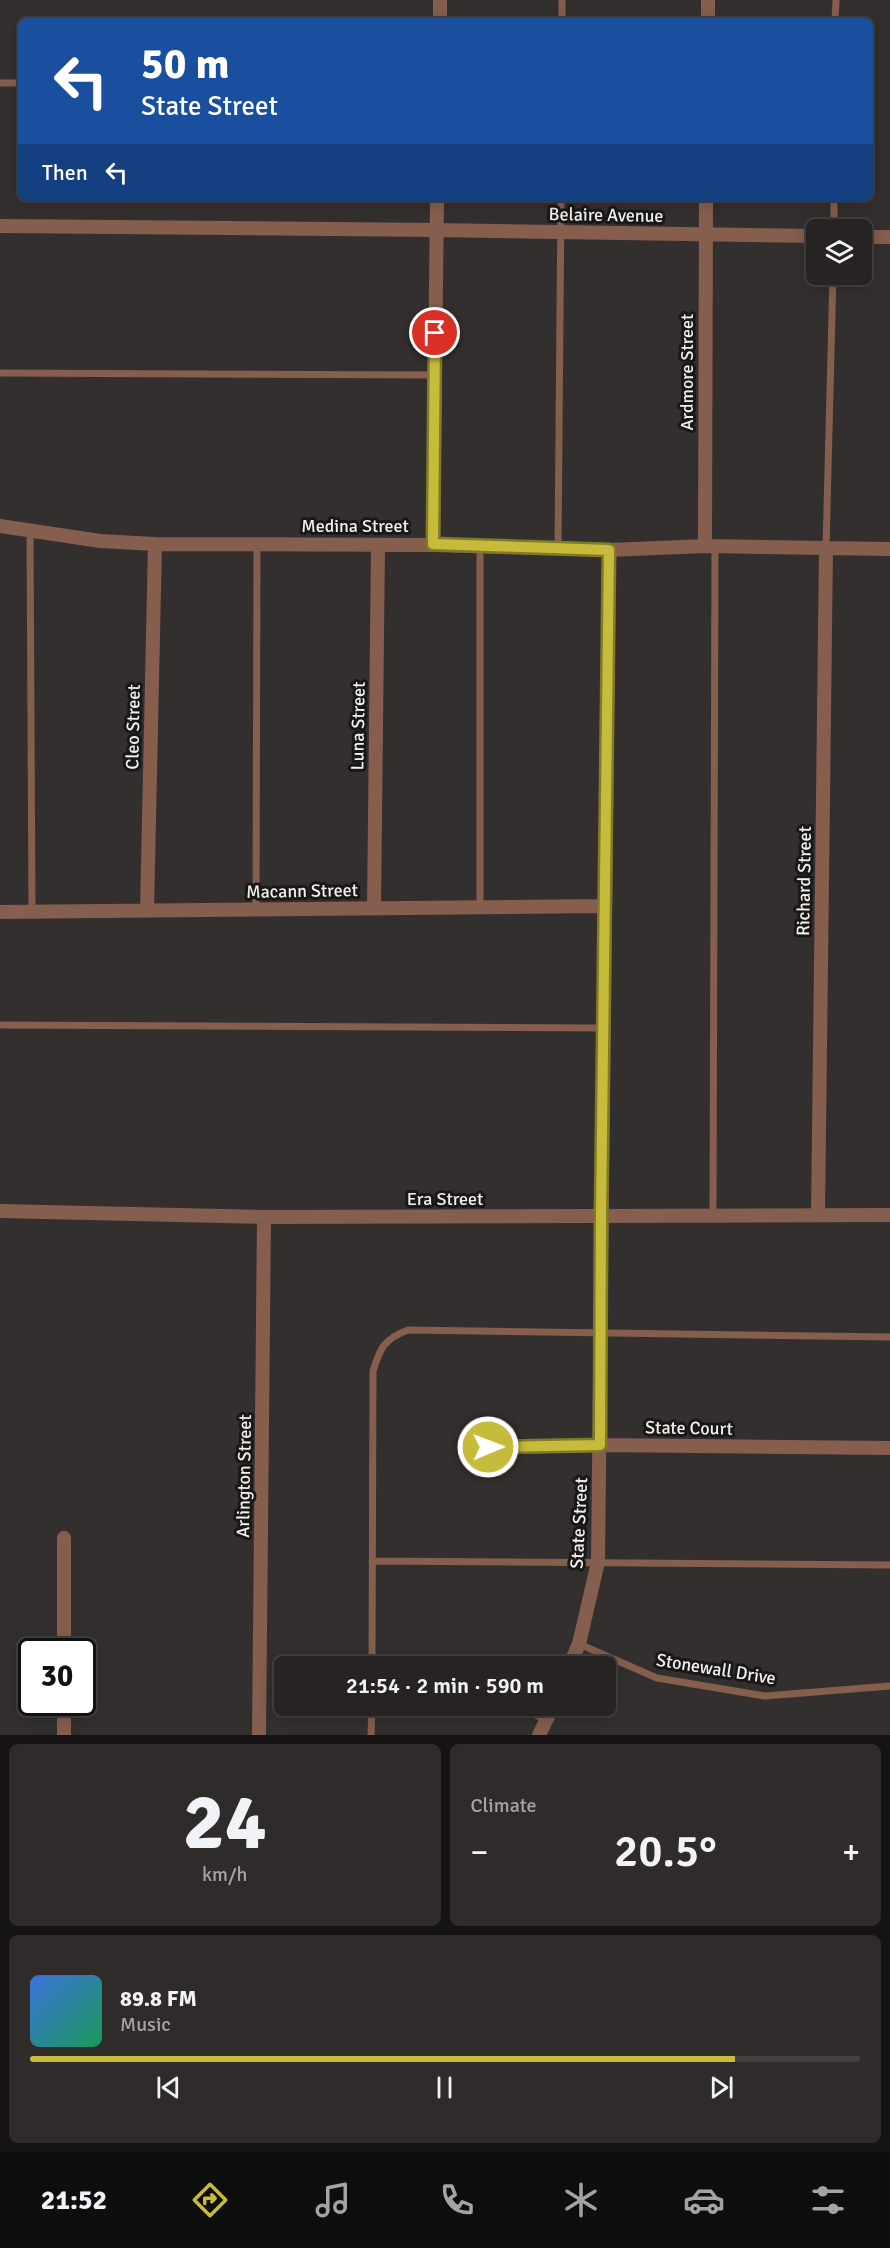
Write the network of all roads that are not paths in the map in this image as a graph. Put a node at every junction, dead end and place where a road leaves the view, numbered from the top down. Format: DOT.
graph roads {
  1 [pos="440,0"];
  2 [pos="562,0"];
  3 [pos="708,0"];
  4 [pos="836,0"];
  5 [pos="440,18"];
  6 [pos="562,18"];
  7 [pos="708,18"];
  8 [pos="836,18"];
  9 [pos="0,83"];
  10 [pos="18,83"];
  11 [pos="436,201"];
  12 [pos="561,201"];
  13 [pos="706,201"];
  14 [pos="834,201"];
  15 [pos="834,219"];
  16 [pos="0,226"];
  17 [pos="436,230"];
  18 [pos="561,232"];
  19 [pos="705,235"];
  20 [pos="806,236"];
  21 [pos="872,237"];
  22 [pos="890,237"];
  23 [pos="833,285"];
  24 [pos="0,373"];
  25 [pos="435,375"];
  26 [pos="0,526"];
  27 [pos="30,531"];
  28 [pos="155,544"];
  29 [pos="257,544"];
  30 [pos="378,544"];
  31 [pos="433,544"];
  32 [pos="480,546"];
  33 [pos="710,546"];
  34 [pos="826,548"];
  35 [pos="558,549"];
  36 [pos="890,549"];
  37 [pos="609,550"];
  38 [pos="604,906"];
  39 [pos="480,907"];
  40 [pos="374,908"];
  41 [pos="256,909"];
  42 [pos="147,911"];
  43 [pos="0,912"];
  44 [pos="32,912"];
  45 [pos="0,1025"];
  46 [pos="603,1028"];
  47 [pos="0,1211"];
  48 [pos="818,1214"];
  49 [pos="890,1215"];
  50 [pos="264,1217"];
  51 [pos="601,1217"];
  52 [pos="712,1217"];
  53 [pos="601,1333"];
  54 [pos="890,1337"];
  55 [pos="600,1445"];
  56 [pos="488,1447"];
  57 [pos="890,1448"];
  58 [pos="64,1538"];
  59 [pos="372,1561"];
  60 [pos="598,1562"];
  61 [pos="890,1565"];
  62 [pos="64,1638"];
  63 [pos="579,1644"];
  64 [pos="372,1656"];
  65 [pos="574,1656"];
  66 [pos="890,1686"];
  67 [pos="64,1716"];
  68 [pos="372,1716"];
  69 [pos="548,1716"];
  70 [pos="64,1735"];
  71 [pos="259,1735"];
  72 [pos="371,1735"];
  73 [pos="539,1735"];
  1 -- 5 [label="street"];
  2 -- 6 [label="lane"];
  3 -- 7 [label="street"];
  4 -- 8 [label="lane"];
  9 -- 10 [label="lane"];
  11 -- 17 [label="street"];
  12 -- 18 [label="lane"];
  13 -- 19 [label="street, Ardmore Street"];
  14 -- 15 [label="lane"];
  16 -- 17 [label="street, Belaire Avenue"];
  17 -- 18 [label="street, Belaire Avenue"];
  17 -- 25 [label="street"];
  18 -- 19 [label="street, Belaire Avenue"];
  18 -- 35 [label="lane"];
  19 -- 20 [label="street, Belaire Avenue"];
  19 -- 33 [label="street, Ardmore Street"];
  21 -- 22 [label="street"];
  23 -- 34 [label="lane"];
  24 -- 25 [label="lane"];
  25 -- 31 [label="street"];
  26 -- 27 [label="street, Medina Street"];
  27 -- 28 [label="street, Medina Street"];
  27 -- 44 [label="lane"];
  28 -- 29 [label="street, Medina Street"];
  28 -- 42 [label="street, Cleo Street"];
  29 -- 30 [label="street, Medina Street"];
  29 -- 41 [label="lane"];
  30 -- 31 [label="street, Medina Street"];
  30 -- 40 [label="street, Luna Street"];
  31 -- 32 [label="street, Medina Street"];
  32 -- 35 [label="street, Medina Street"];
  32 -- 39 [label="lane"];
  33 -- 34 [label="street, Medina Street"];
  33 -- 37 [label="street, Medina Street"];
  33 -- 52 [label="lane"];
  34 -- 36 [label="street, Medina Street"];
  34 -- 48 [label="street, Richard Street"];
  35 -- 37 [label="street, Medina Street"];
  37 -- 38 [label="street, State Street"];
  38 -- 39 [label="street, Macann Street"];
  38 -- 46 [label="street, State Street"];
  39 -- 40 [label="street, Macann Street"];
  40 -- 41 [label="street, Macann Street"];
  41 -- 42 [label="street, Macann Street"];
  42 -- 44 [label="street, Macann Street"];
  43 -- 44 [label="street, Macann Street"];
  45 -- 46 [label="lane"];
  46 -- 51 [label="street, State Street"];
  47 -- 50 [label="street, Era Street"];
  48 -- 49 [label="street, Era Street"];
  48 -- 52 [label="street, Era Street"];
  50 -- 51 [label="street, Era Street"];
  50 -- 71 [label="street, Arlington Street"];
  51 -- 52 [label="street, Era Street"];
  51 -- 53 [label="street, State Street"];
  53 -- 54 [label="lane"];
  53 -- 55 [label="street, State Street"];
  53 -- 59 [label="lane"];
  55 -- 56 [label="street, State Court"];
  55 -- 57 [label="street, State Court"];
  55 -- 60 [label="street, State Street"];
  58 -- 62 [label="street"];
  59 -- 60 [label="lane"];
  59 -- 64 [label="lane"];
  60 -- 61 [label="lane"];
  60 -- 63 [label="street, State Street"];
  63 -- 65 [label="street, State Street"];
  63 -- 66 [label="lane, Stonewall Drive"];
  67 -- 70 [label="street"];
  68 -- 72 [label="lane"];
  69 -- 73 [label="street"];
}
